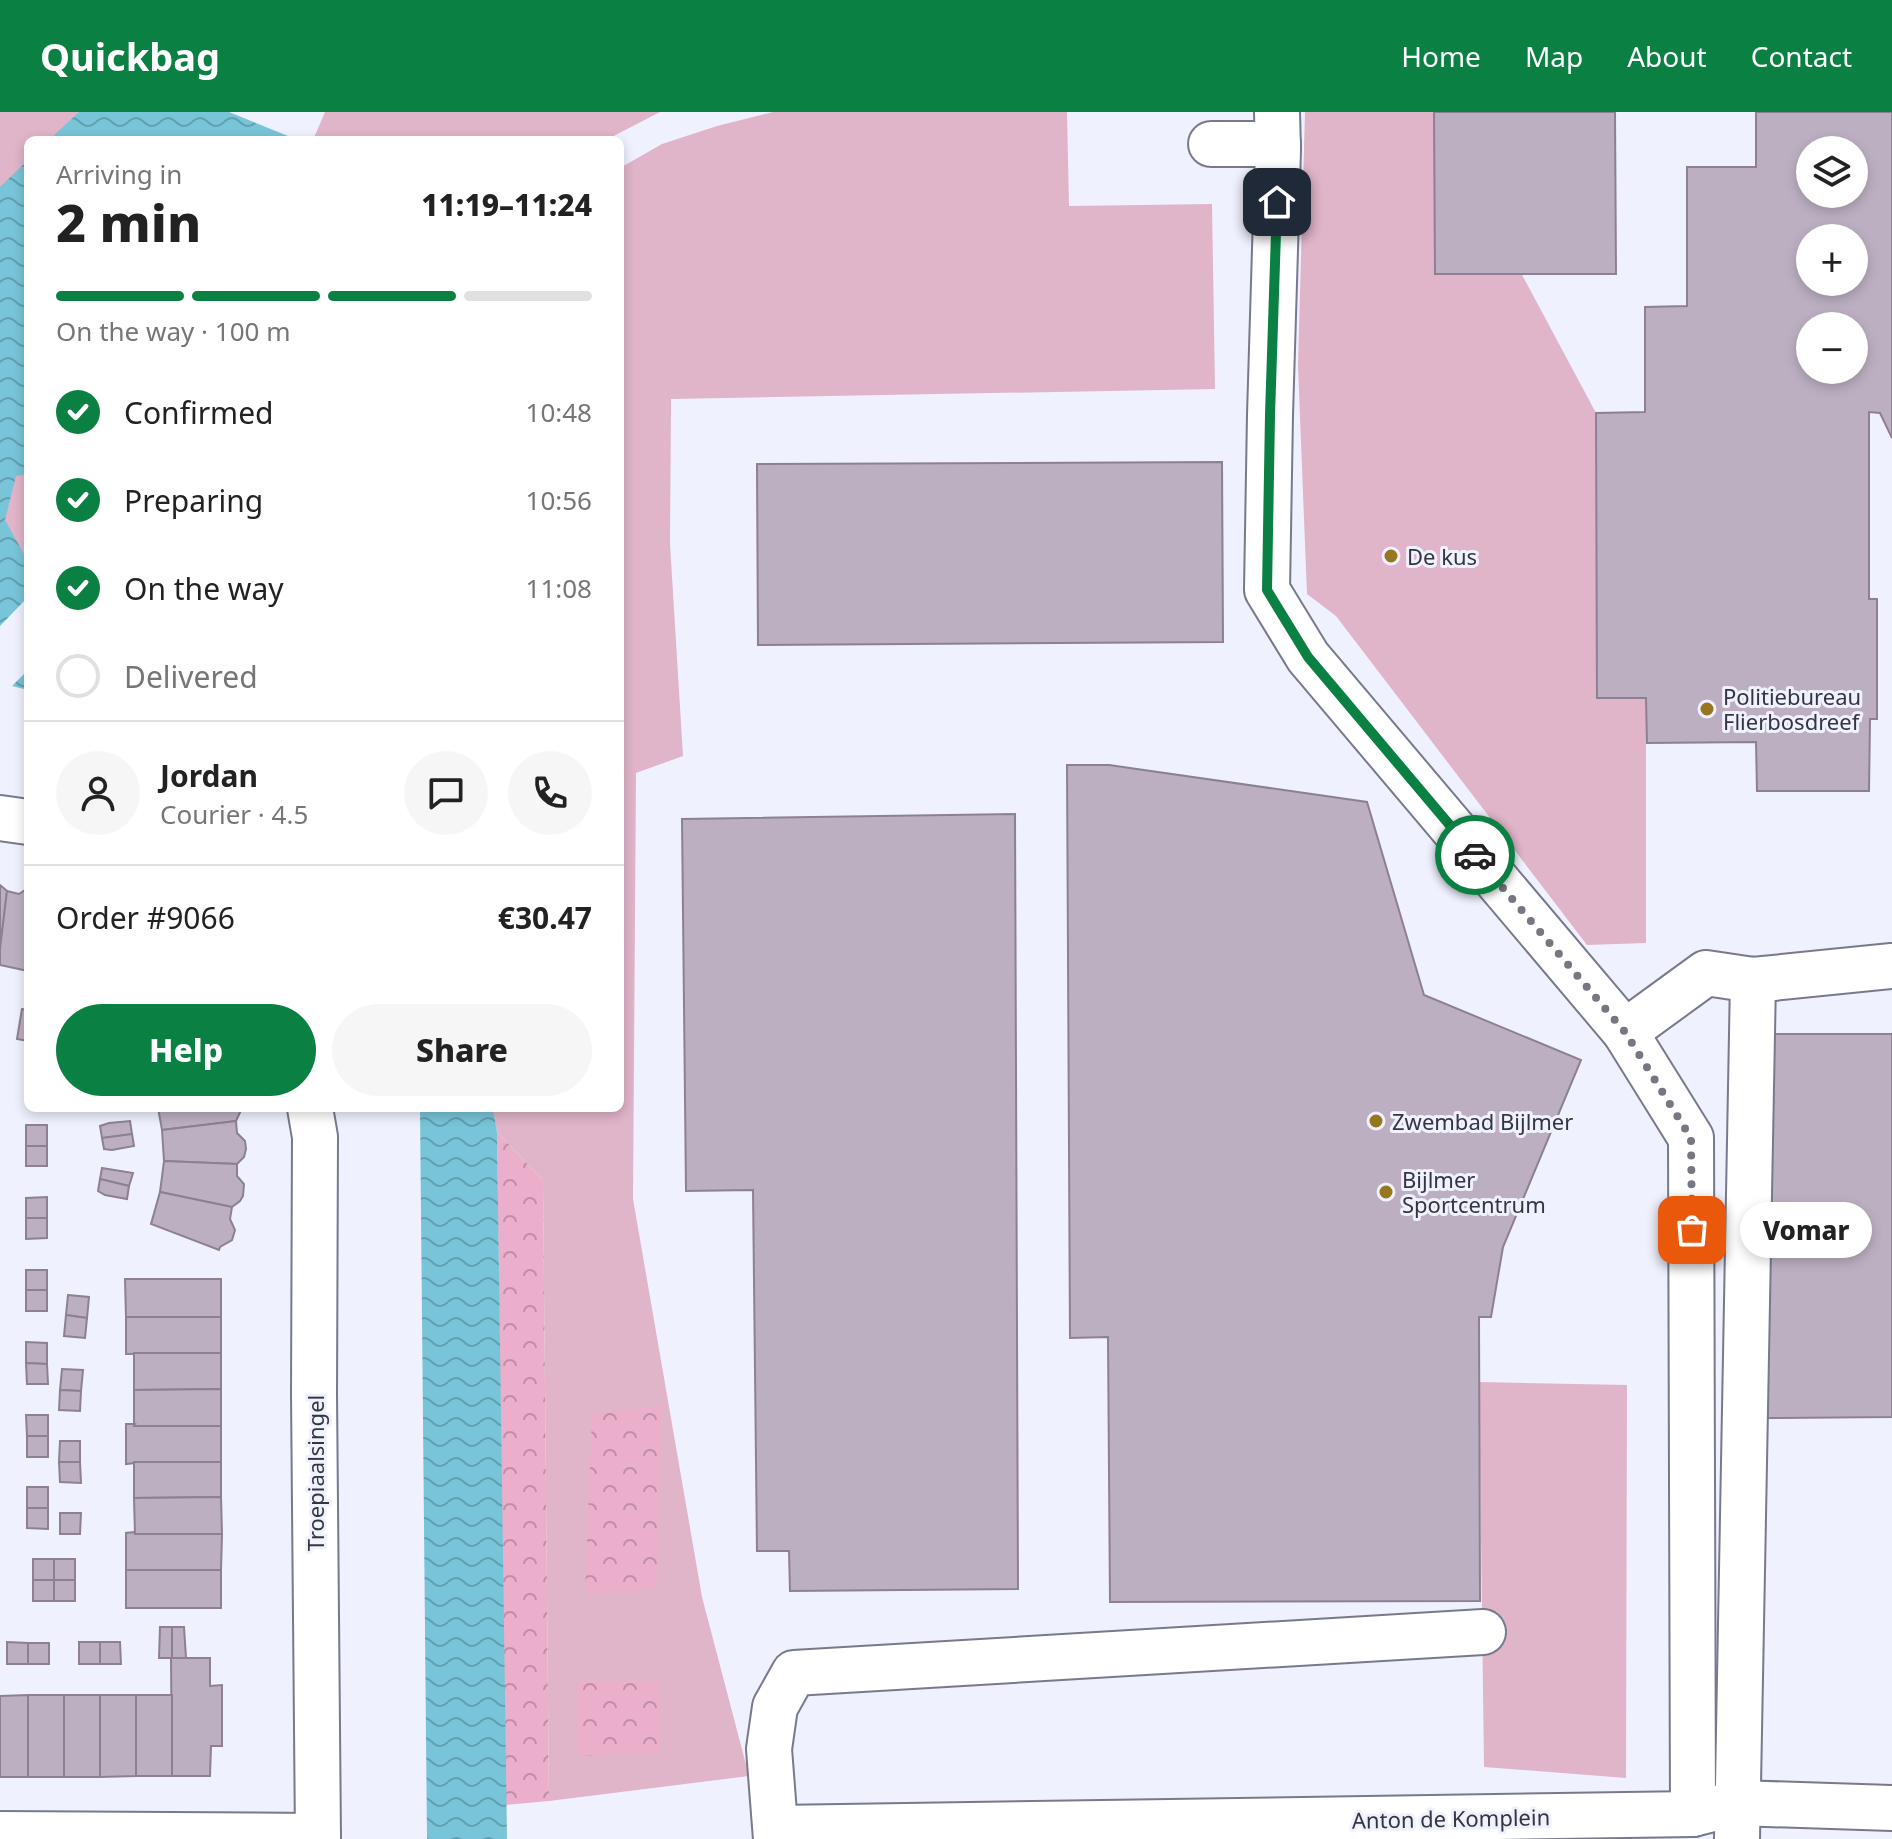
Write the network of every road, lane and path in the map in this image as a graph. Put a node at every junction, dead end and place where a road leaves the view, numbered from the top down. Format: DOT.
graph roads {
  1 [pos="1278,128"];
  2 [pos="1211,144"];
  3 [pos="0,818"];
  4 [pos="24,821"];
  5 [pos="1892,966"];
  6 [pos="1753,980"];
  7 [pos="1625,1032"];
  8 [pos="311,1112"];
  9 [pos="1483,1632"];
  10 [pos="1892,1808"];
  11 [pos="1693,1814"];
  12 [pos="1737,1821"];
  13 [pos="0,1834"];
  14 [pos="776,1834"];
  15 [pos="318,1838"];
  1 -- 2 [label="street"];
  1 -- 7 [label="street"];
  3 -- 4 [label="street"];
  5 -- 6 [label="street"];
  6 -- 7 [label="street"];
  6 -- 12 [label="street"];
  7 -- 11 [label="street"];
  8 -- 15 [label="street, Troepiaalsingel"];
  9 -- 14 [label="street, Anton de Komplein"];
  10 -- 12 [label="street, Anton de Komplein"];
  11 -- 12 [label="street, Anton de Komplein"];
  11 -- 14 [label="street, Anton de Komplein"];
  13 -- 15 [label="street"];
}
